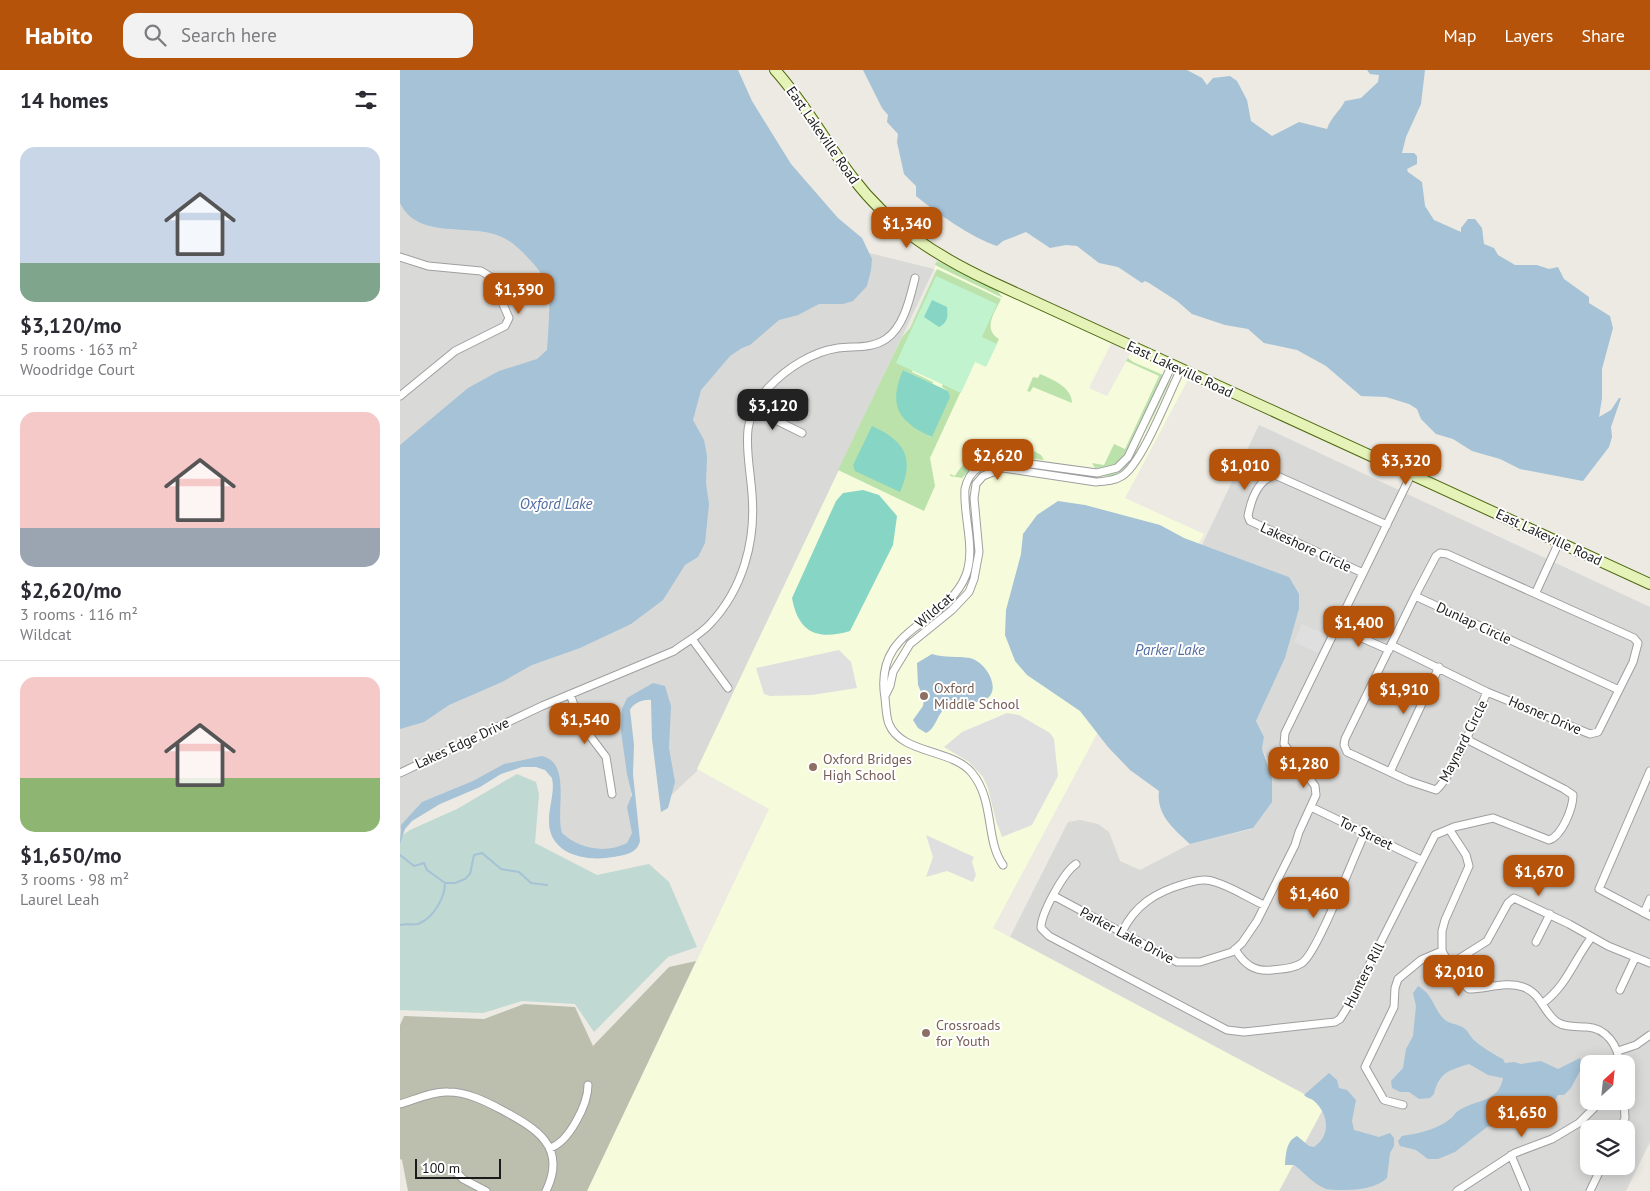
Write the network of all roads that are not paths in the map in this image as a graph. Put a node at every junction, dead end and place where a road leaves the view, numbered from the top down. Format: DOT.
graph roads {
  1 [pos="775,70"];
  2 [pos="400,257"];
  3 [pos="915,278"];
  4 [pos="1176,367"];
  5 [pos="400,396"];
  6 [pos="753,409"];
  7 [pos="802,433"];
  8 [pos="1086,472"];
  9 [pos="1411,475"];
  10 [pos="1086,481"];
  11 [pos="965,489"];
  12 [pos="975,490"];
  13 [pos="1387,524"];
  14 [pos="1559,542"];
  15 [pos="1363,573"];
  16 [pos="1650,584"];
  17 [pos="1536,592"];
  18 [pos="1415,596"];
  19 [pos="1337,627"];
  20 [pos="692,640"];
  21 [pos="1390,647"];
  22 [pos="1439,667"];
  23 [pos="728,688"];
  24 [pos="1619,690"];
  25 [pos="1487,692"];
  26 [pos="570,694"];
  27 [pos="885,696"];
  28 [pos="1466,739"];
  29 [pos="1650,771"];
  30 [pos="400,772"];
  31 [pos="1390,772"];
  32 [pos="612,794"];
  33 [pos="1312,806"];
  34 [pos="1449,829"];
  35 [pos="1365,833"];
  36 [pos="1421,860"];
  37 [pos="1004,864"];
  38 [pos="1076,864"];
  39 [pos="1054,896"];
  40 [pos="1650,900"];
  41 [pos="1264,905"];
  42 [pos="1550,914"];
  43 [pos="1647,914"];
  44 [pos="1122,932"];
  45 [pos="1591,938"];
  46 [pos="1536,942"];
  47 [pos="1235,949"];
  48 [pos="1442,951"];
  49 [pos="1635,958"];
  50 [pos="1650,963"];
  51 [pos="1449,965"];
  52 [pos="1620,990"];
  53 [pos="1543,1004"];
  54 [pos="1650,1035"];
  55 [pos="1618,1051"];
  56 [pos="1618,1055"];
  57 [pos="588,1084"];
  58 [pos="400,1104"];
  59 [pos="1403,1105"];
  60 [pos="1592,1110"];
  61 [pos="550,1148"];
  62 [pos="1511,1155"];
  63 [pos="454,1170"];
  64 [pos="1598,1175"];
  65 [pos="486,1191"];
  66 [pos="546,1191"];
  67 [pos="1457,1191"];
  68 [pos="1526,1191"];
  69 [pos="1590,1191"];
  1 -- 4 [label="main road, East Lakeville Road"];
  2 -- 5 [label="street"];
  3 -- 6 [label="street, Lakes Edge Drive"];
  4 -- 8 [label="street"];
  4 -- 9 [label="main road, East Lakeville Road"];
  4 -- 10 [label="street"];
  6 -- 7 [label="street"];
  6 -- 20 [label="street, Lakes Edge Drive"];
  8 -- 10 [label="street"];
  8 -- 11 [label="street"];
  9 -- 13 [label="street, Parker Lake Drive"];
  9 -- 14 [label="main road, East Lakeville Road"];
  10 -- 12 [label="street"];
  11 -- 12 [label="street"];
  11 -- 27 [label="street, Wildcat"];
  12 -- 27 [label="street, Wildcat"];
  13 -- 15 [label="street, Parker Lake Drive"];
  13 -- 15 [label="street, Lakeshore Circle"];
  14 -- 16 [label="main road, East Lakeville Road"];
  14 -- 17 [label="street"];
  15 -- 19 [label="street, Parker Lake Drive"];
  17 -- 18 [label="street"];
  17 -- 24 [label="street"];
  18 -- 21 [label="street, Maynard Circle"];
  18 -- 24 [label="street, Dunlap Circle"];
  19 -- 21 [label="street, Hosner Drive"];
  19 -- 33 [label="street, Parker Lake Drive"];
  20 -- 23 [label="street"];
  20 -- 26 [label="street, Lakes Edge Drive"];
  21 -- 22 [label="street, Hosner Drive"];
  21 -- 31 [label="street, Maynard Circle"];
  22 -- 25 [label="street, Hosner Drive"];
  22 -- 31 [label="street"];
  24 -- 25 [label="street, Hosner Drive"];
  25 -- 28 [label="street, Maynard Circle"];
  26 -- 30 [label="street, Lakes Edge Drive"];
  26 -- 32 [label="street"];
  27 -- 37 [label="street, Wildcat"];
  28 -- 31 [label="street, Maynard Circle"];
  28 -- 34 [label="street, Hunters Rill"];
  29 -- 43 [label="street"];
  33 -- 35 [label="street, Tor Street"];
  33 -- 41 [label="street, Parker Lake Drive"];
  34 -- 36 [label="street, Hunters Rill"];
  34 -- 48 [label="street"];
  35 -- 36 [label="street, Tor Street"];
  35 -- 47 [label="street"];
  36 -- 39 [label="street, Hunters Rill"];
  38 -- 39 [label="street, Hunters Rill"];
  39 -- 44 [label="street, Parker Lake Drive"];
  40 -- 43 [label="street"];
  41 -- 44 [label="street"];
  41 -- 47 [label="street, Parker Lake Drive"];
  42 -- 45 [label="street"];
  42 -- 46 [label="street"];
  42 -- 51 [label="street"];
  44 -- 47 [label="street, Parker Lake Drive"];
  45 -- 49 [label="street"];
  45 -- 53 [label="street"];
  48 -- 51 [label="street"];
  48 -- 59 [label="street"];
  49 -- 50 [label="street"];
  49 -- 52 [label="street"];
  51 -- 53 [label="street"];
  53 -- 55 [label="street"];
  54 -- 55 [label="street"];
  55 -- 56 [label="street"];
  57 -- 61 [label="street"];
  58 -- 61 [label="street"];
  60 -- 62 [label="street"];
  61 -- 66 [label="street"];
  62 -- 67 [label="street"];
  62 -- 68 [label="street"];
  63 -- 65 [label="street"];
  64 -- 69 [label="street"];
}
